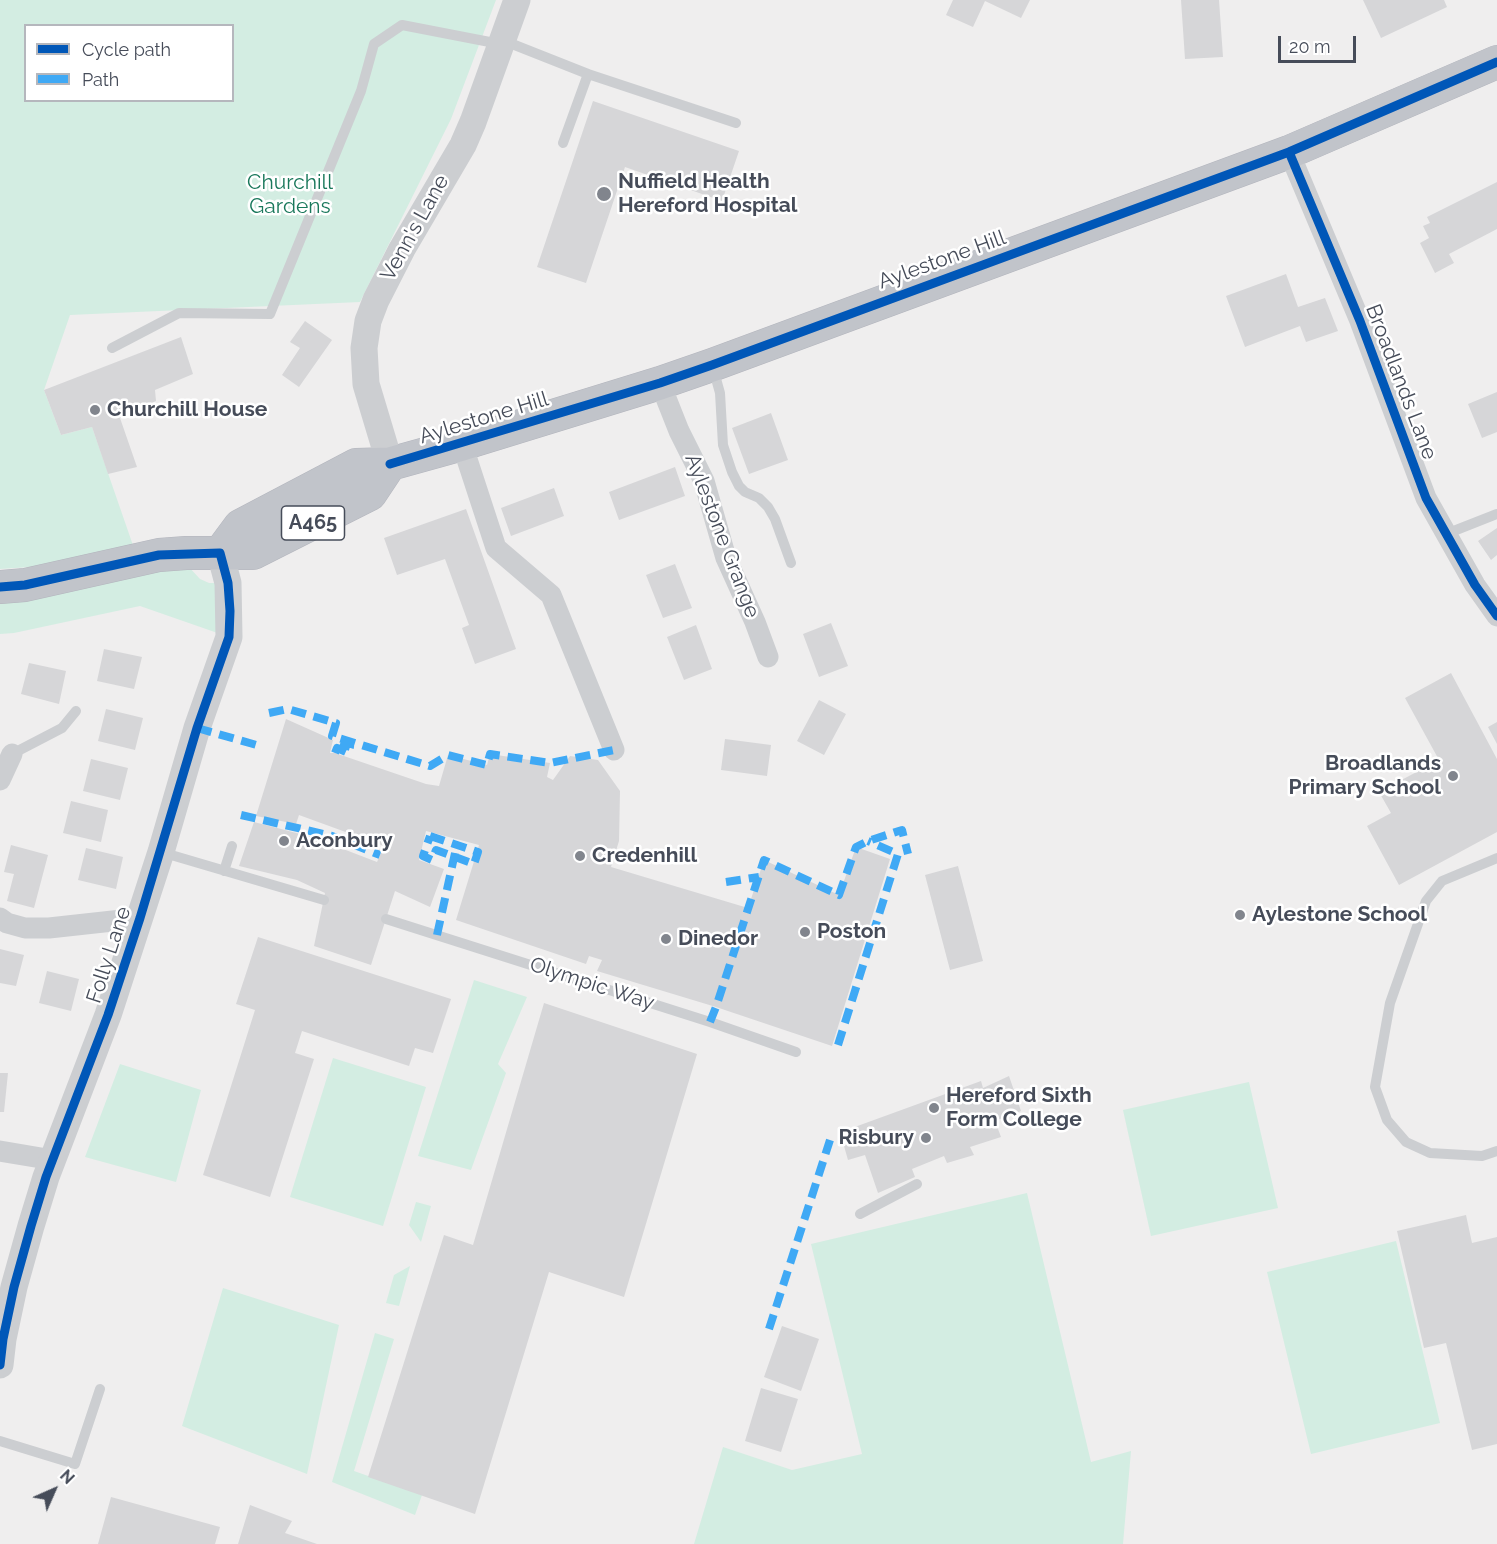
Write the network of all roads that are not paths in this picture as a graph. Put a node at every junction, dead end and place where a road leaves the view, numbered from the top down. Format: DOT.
graph roads {
  1 [pos="517,0"];
  2 [pos="501,42"];
  3 [pos="1497,62"];
  4 [pos="588,74"];
  5 [pos="736,123"];
  6 [pos="563,143"];
  7 [pos="1289,152"];
  8 [pos="112,348"];
  9 [pos="712,365"];
  10 [pos="660,383"];
  11 [pos="462,444"];
  12 [pos="390,464"];
  13 [pos="1497,514"];
  14 [pos="1446,534"];
  15 [pos="220,553"];
  16 [pos="791,563"];
  17 [pos="0,587"];
  18 [pos="1497,616"];
  19 [pos="768,657"];
  20 [pos="76,711"];
  21 [pos="614,750"];
  22 [pos="12,754"];
  23 [pos="0,780"];
  24 [pos="232,846"];
  25 [pos="161,852"];
  26 [pos="1497,858"];
  27 [pos="224,871"];
  28 [pos="324,900"];
  29 [pos="0,918"];
  30 [pos="140,918"];
  31 [pos="386,919"];
  32 [pos="796,1052"];
  33 [pos="0,1151"];
  34 [pos="1497,1151"];
  35 [pos="53,1160"];
  36 [pos="917,1184"];
  37 [pos="860,1214"];
  38 [pos="7,1284"];
  39 [pos="0,1365"];
  40 [pos="100,1389"];
  41 [pos="0,1442"];
  1 -- 2 [label="street, Venn's Lane"];
  2 -- 4 [label="lane"];
  2 -- 8 [label="lane"];
  2 -- 12 [label="street, Venn's Lane"];
  3 -- 7 [label="highway, Aylestone Hill / A465"];
  4 -- 5 [label="lane"];
  4 -- 6 [label="lane"];
  7 -- 9 [label="highway, Aylestone Hill / A465"];
  7 -- 14 [label="street, Broadlands Lane"];
  9 -- 10 [label="highway, Aylestone Hill / A465"];
  9 -- 16 [label="lane"];
  10 -- 11 [label="highway, Aylestone Hill / A465"];
  10 -- 19 [label="street, Aylestone Grange"];
  11 -- 12 [label="highway, Aylestone Hill / A465"];
  11 -- 21 [label="street"];
  12 -- 15 [label="highway, Aylestone Hill / A465"];
  13 -- 14 [label="lane"];
  14 -- 18 [label="street, Broadlands Lane"];
  15 -- 17 [label="highway"];
  15 -- 25 [label="street, Folly Lane"];
  20 -- 22 [label="lane"];
  22 -- 23 [label="street"];
  24 -- 27 [label="lane"];
  25 -- 27 [label="lane"];
  25 -- 30 [label="street, Folly Lane"];
  26 -- 34 [label="lane"];
  27 -- 28 [label="lane"];
  29 -- 30 [label="street"];
  30 -- 35 [label="street, Folly Lane"];
  31 -- 32 [label="lane, Olympic Way"];
  33 -- 35 [label="street"];
  35 -- 38 [label="street, Folly Lane"];
  36 -- 37 [label="lane"];
  38 -- 39 [label="street, Folly Lane"];
  40 -- 41 [label="lane"];
}
